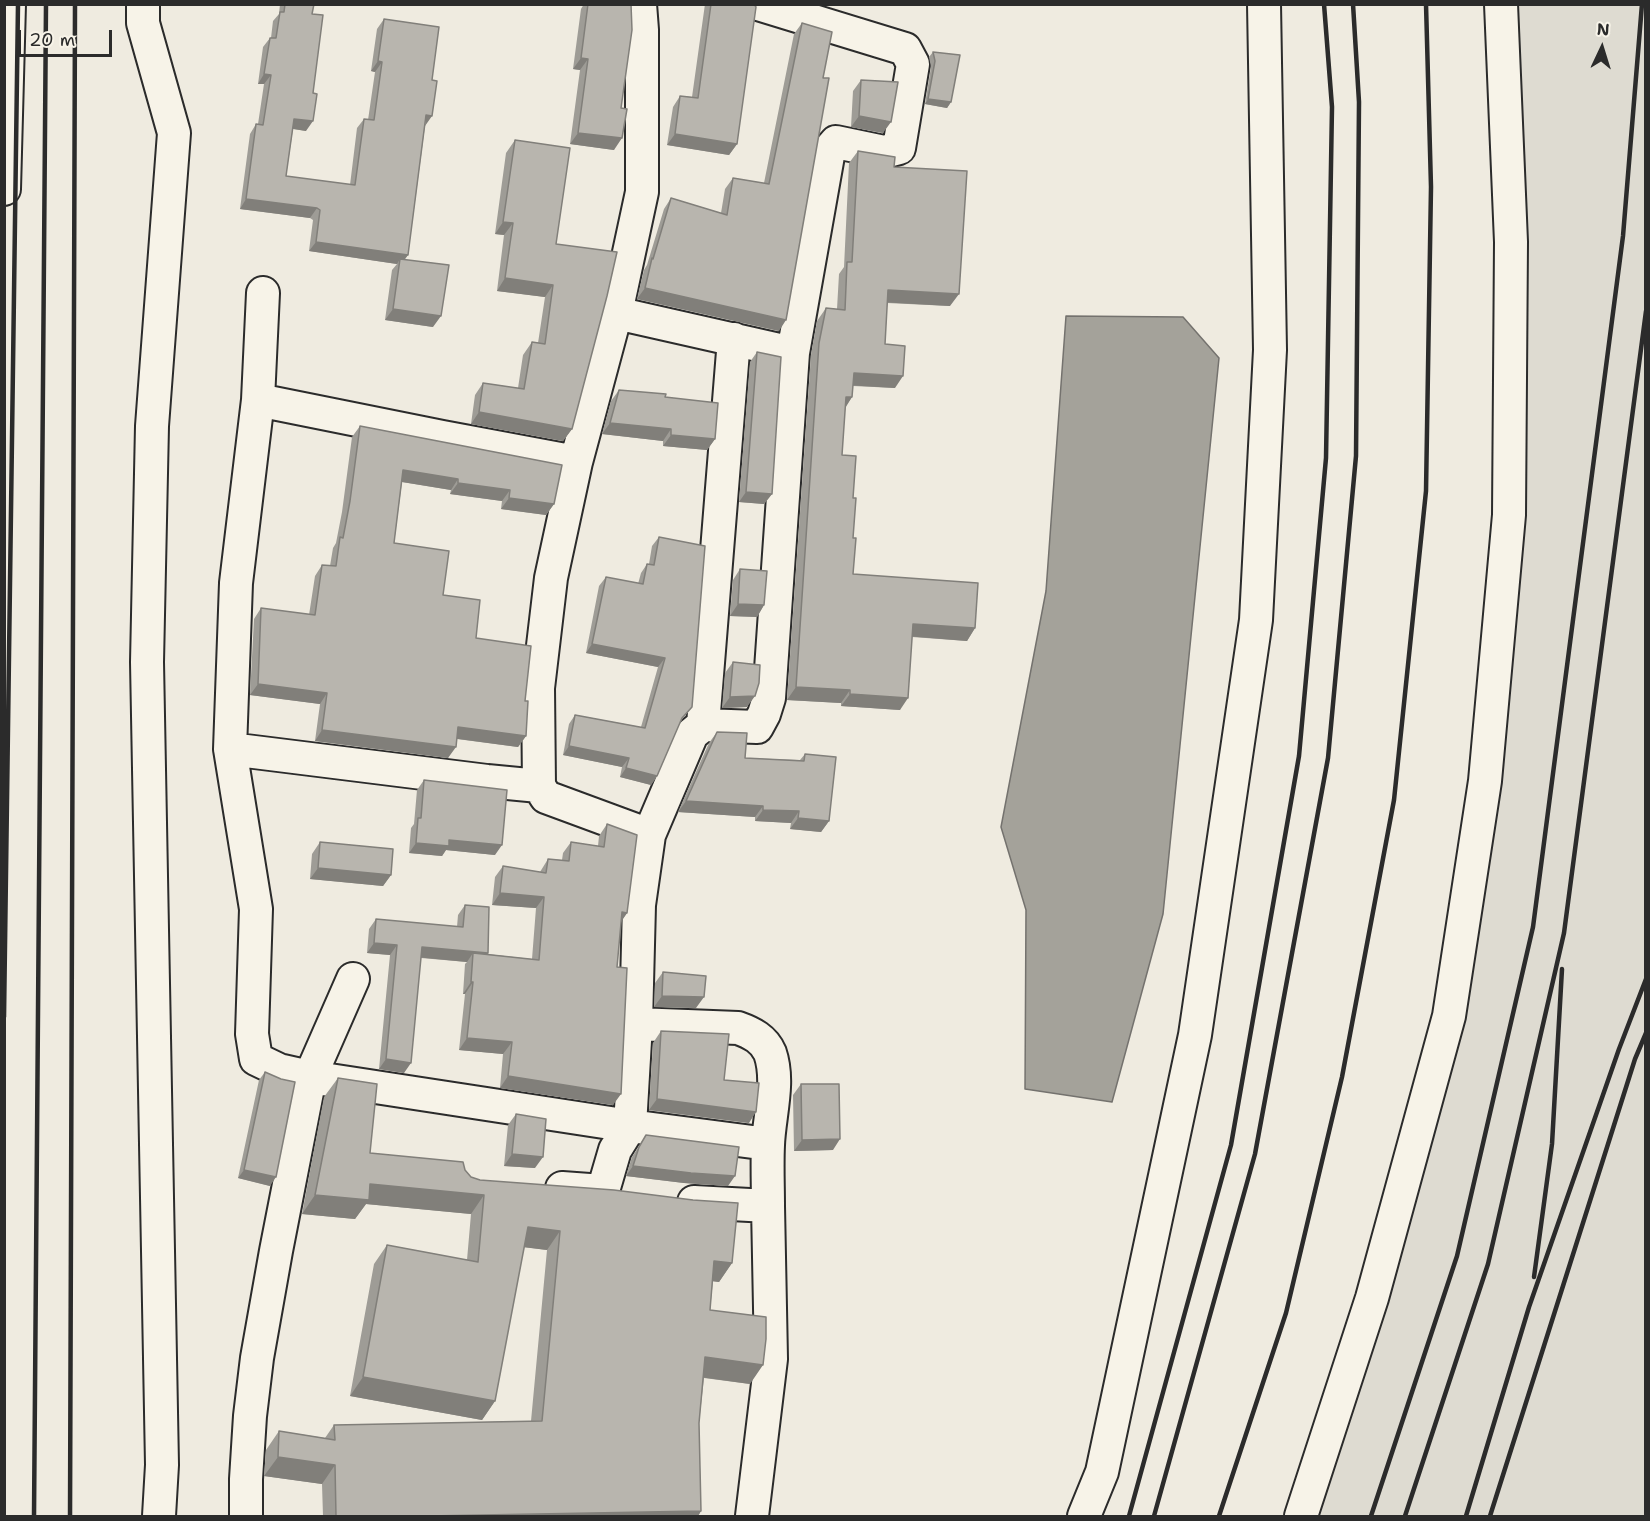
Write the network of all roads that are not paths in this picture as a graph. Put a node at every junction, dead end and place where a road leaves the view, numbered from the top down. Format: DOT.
graph roads {
  1 [pos="9,4"];
  2 [pos="143,4"];
  3 [pos="640,4"];
  4 [pos="758,4"];
  5 [pos="1264,4"];
  6 [pos="1501,4"];
  7 [pos="4,189"];
  8 [pos="263,293"];
  9 [pos="616,313"];
  10 [pos="734,339"];
  11 [pos="793,353"];
  12 [pos="258,400"];
  13 [pos="576,462"];
  14 [pos="703,725"];
  15 [pos="230,749"];
  16 [pos="539,786"];
  17 [pos="649,835"];
  18 [pos="352,979"];
  19 [pos="636,1024"];
  20 [pos="310,1077"];
  21 [pos="630,1125"];
  22 [pos="768,1144"];
  23 [pos="536,1186"];
  24 [pos="603,1191"];
  25 [pos="637,1196"];
  26 [pos="671,1200"];
  27 [pos="768,1206"];
  28 [pos="159,1516"];
  29 [pos="246,1516"];
  30 [pos="752,1516"];
  31 [pos="1084,1516"];
  32 [pos="1301,1516"];
  1 -- 7 [label="street"];
  2 -- 28 [label="street"];
  3 -- 9 [label="street"];
  4 -- 11 [label="street"];
  5 -- 31 [label="street"];
  6 -- 32 [label="street"];
  8 -- 12 [label="street"];
  9 -- 10 [label="street"];
  9 -- 13 [label="street"];
  10 -- 11 [label="street"];
  10 -- 14 [label="street"];
  11 -- 14 [label="street"];
  12 -- 13 [label="street"];
  12 -- 15 [label="street"];
  13 -- 16 [label="street"];
  14 -- 17 [label="street"];
  15 -- 16 [label="street"];
  15 -- 20 [label="street"];
  16 -- 17 [label="street"];
  17 -- 19 [label="street"];
  18 -- 20 [label="street"];
  19 -- 21 [label="street"];
  19 -- 22 [label="street"];
  20 -- 21 [label="street"];
  20 -- 29 [label="street"];
  21 -- 22 [label="street"];
  21 -- 24 [label="street"];
  22 -- 27 [label="street"];
  23 -- 24 [label="street"];
  24 -- 25 [label="street"];
  26 -- 27 [label="street"];
  27 -- 30 [label="street"];
}
